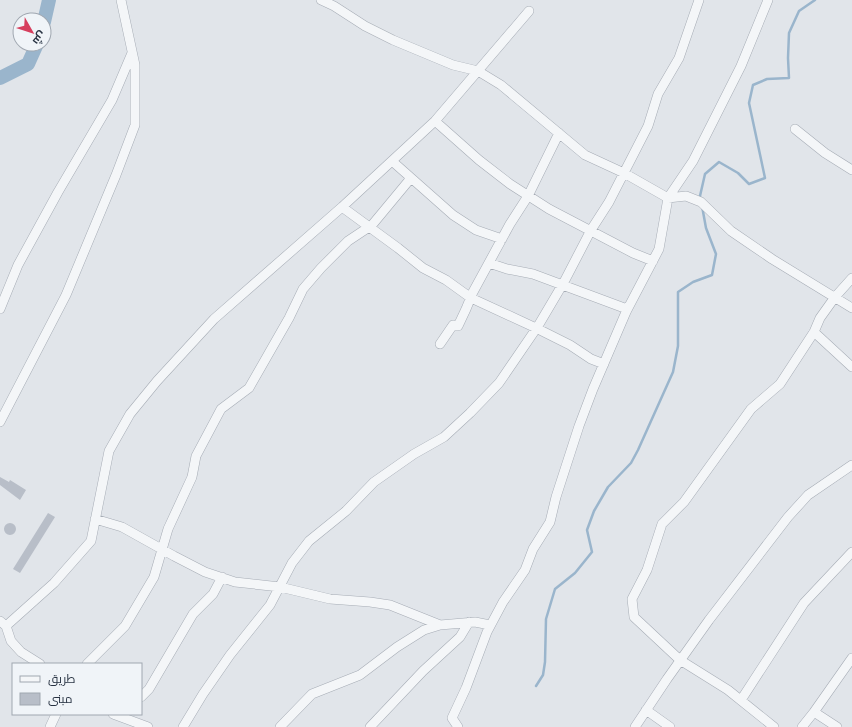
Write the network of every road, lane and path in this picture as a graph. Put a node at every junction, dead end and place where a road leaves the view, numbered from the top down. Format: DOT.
graph roads {
  1 [pos="120,0"];
  2 [pos="321,0"];
  3 [pos="699,0"];
  4 [pos="768,0"];
  5 [pos="529,11"];
  6 [pos="132,53"];
  7 [pos="478,71"];
  8 [pos="435,121"];
  9 [pos="795,129"];
  10 [pos="559,133"];
  11 [pos="392,161"];
  12 [pos="852,170"];
  13 [pos="624,173"];
  14 [pos="411,178"];
  15 [pos="528,196"];
  16 [pos="668,198"];
  17 [pos="342,207"];
  18 [pos="369,227"];
  19 [pos="591,230"];
  20 [pos="502,239"];
  21 [pos="652,261"];
  22 [pos="489,263"];
  23 [pos="852,278"];
  24 [pos="562,285"];
  25 [pos="834,297"];
  26 [pos="471,298"];
  27 [pos="852,308"];
  28 [pos="0,309"];
  29 [pos="627,309"];
  30 [pos="536,328"];
  31 [pos="814,332"];
  32 [pos="440,344"];
  33 [pos="604,364"];
  34 [pos="852,367"];
  35 [pos="0,422"];
  36 [pos="852,465"];
  37 [pos="95,519"];
  38 [pos="162,550"];
  39 [pos="852,552"];
  40 [pos="222,577"];
  41 [pos="280,587"];
  42 [pos="469,622"];
  43 [pos="3,624"];
  44 [pos="440,625"];
  45 [pos="490,625"];
  46 [pos="852,658"];
  47 [pos="680,660"];
  48 [pos="38,663"];
  49 [pos="88,663"];
  50 [pos="142,696"];
  51 [pos="741,700"];
  52 [pos="646,710"];
  53 [pos="814,712"];
  54 [pos="56,715"];
  55 [pos="125,716"];
  56 [pos="826,724"];
  57 [pos="50,727"];
  58 [pos="121,727"];
  59 [pos="148,727"];
  60 [pos="183,727"];
  61 [pos="280,727"];
  62 [pos="370,727"];
  63 [pos="458,727"];
  64 [pos="635,727"];
  65 [pos="670,727"];
  66 [pos="774,727"];
  67 [pos="802,727"];
  68 [pos="837,727"];
  1 -- 6 [label="street"];
  2 -- 7 [label="street"];
  3 -- 13 [label="street"];
  4 -- 16 [label="street"];
  5 -- 7 [label="street"];
  6 -- 28 [label="street"];
  6 -- 35 [label="street"];
  7 -- 8 [label="street"];
  7 -- 10 [label="street"];
  8 -- 11 [label="street"];
  8 -- 15 [label="street"];
  9 -- 12 [label="street"];
  10 -- 13 [label="street"];
  10 -- 15 [label="street"];
  11 -- 14 [label="street"];
  11 -- 17 [label="street"];
  13 -- 16 [label="street"];
  13 -- 19 [label="street"];
  14 -- 18 [label="street"];
  14 -- 20 [label="street"];
  15 -- 19 [label="street"];
  15 -- 20 [label="street"];
  16 -- 21 [label="street"];
  16 -- 25 [label="street"];
  17 -- 18 [label="street"];
  17 -- 37 [label="street"];
  18 -- 26 [label="street"];
  18 -- 38 [label="street"];
  19 -- 21 [label="street"];
  19 -- 24 [label="street"];
  20 -- 22 [label="street"];
  21 -- 29 [label="street"];
  22 -- 24 [label="street"];
  22 -- 26 [label="street"];
  23 -- 25 [label="street"];
  24 -- 29 [label="street"];
  24 -- 30 [label="street"];
  25 -- 27 [label="street"];
  25 -- 31 [label="street"];
  26 -- 30 [label="street"];
  26 -- 32 [label="street"];
  29 -- 33 [label="street"];
  30 -- 33 [label="street"];
  30 -- 41 [label="street"];
  31 -- 34 [label="street"];
  31 -- 47 [label="street"];
  33 -- 45 [label="street"];
  36 -- 47 [label="street"];
  37 -- 38 [label="street"];
  37 -- 43 [label="street"];
  38 -- 40 [label="street"];
  38 -- 49 [label="street"];
  39 -- 51 [label="street"];
  40 -- 41 [label="street"];
  40 -- 50 [label="street"];
  41 -- 44 [label="street"];
  41 -- 60 [label="street"];
  42 -- 44 [label="street"];
  42 -- 45 [label="street"];
  42 -- 62 [label="street"];
  43 -- 48 [label="street"];
  44 -- 61 [label="street"];
  45 -- 63 [label="street"];
  46 -- 53 [label="street"];
  47 -- 51 [label="street"];
  47 -- 52 [label="street"];
  51 -- 66 [label="street"];
  52 -- 64 [label="street"];
  52 -- 65 [label="street"];
  53 -- 56 [label="street"];
  53 -- 67 [label="street"];
  54 -- 57 [label="street"];
  55 -- 58 [label="street"];
  55 -- 59 [label="street"];
  56 -- 68 [label="street"];
}
